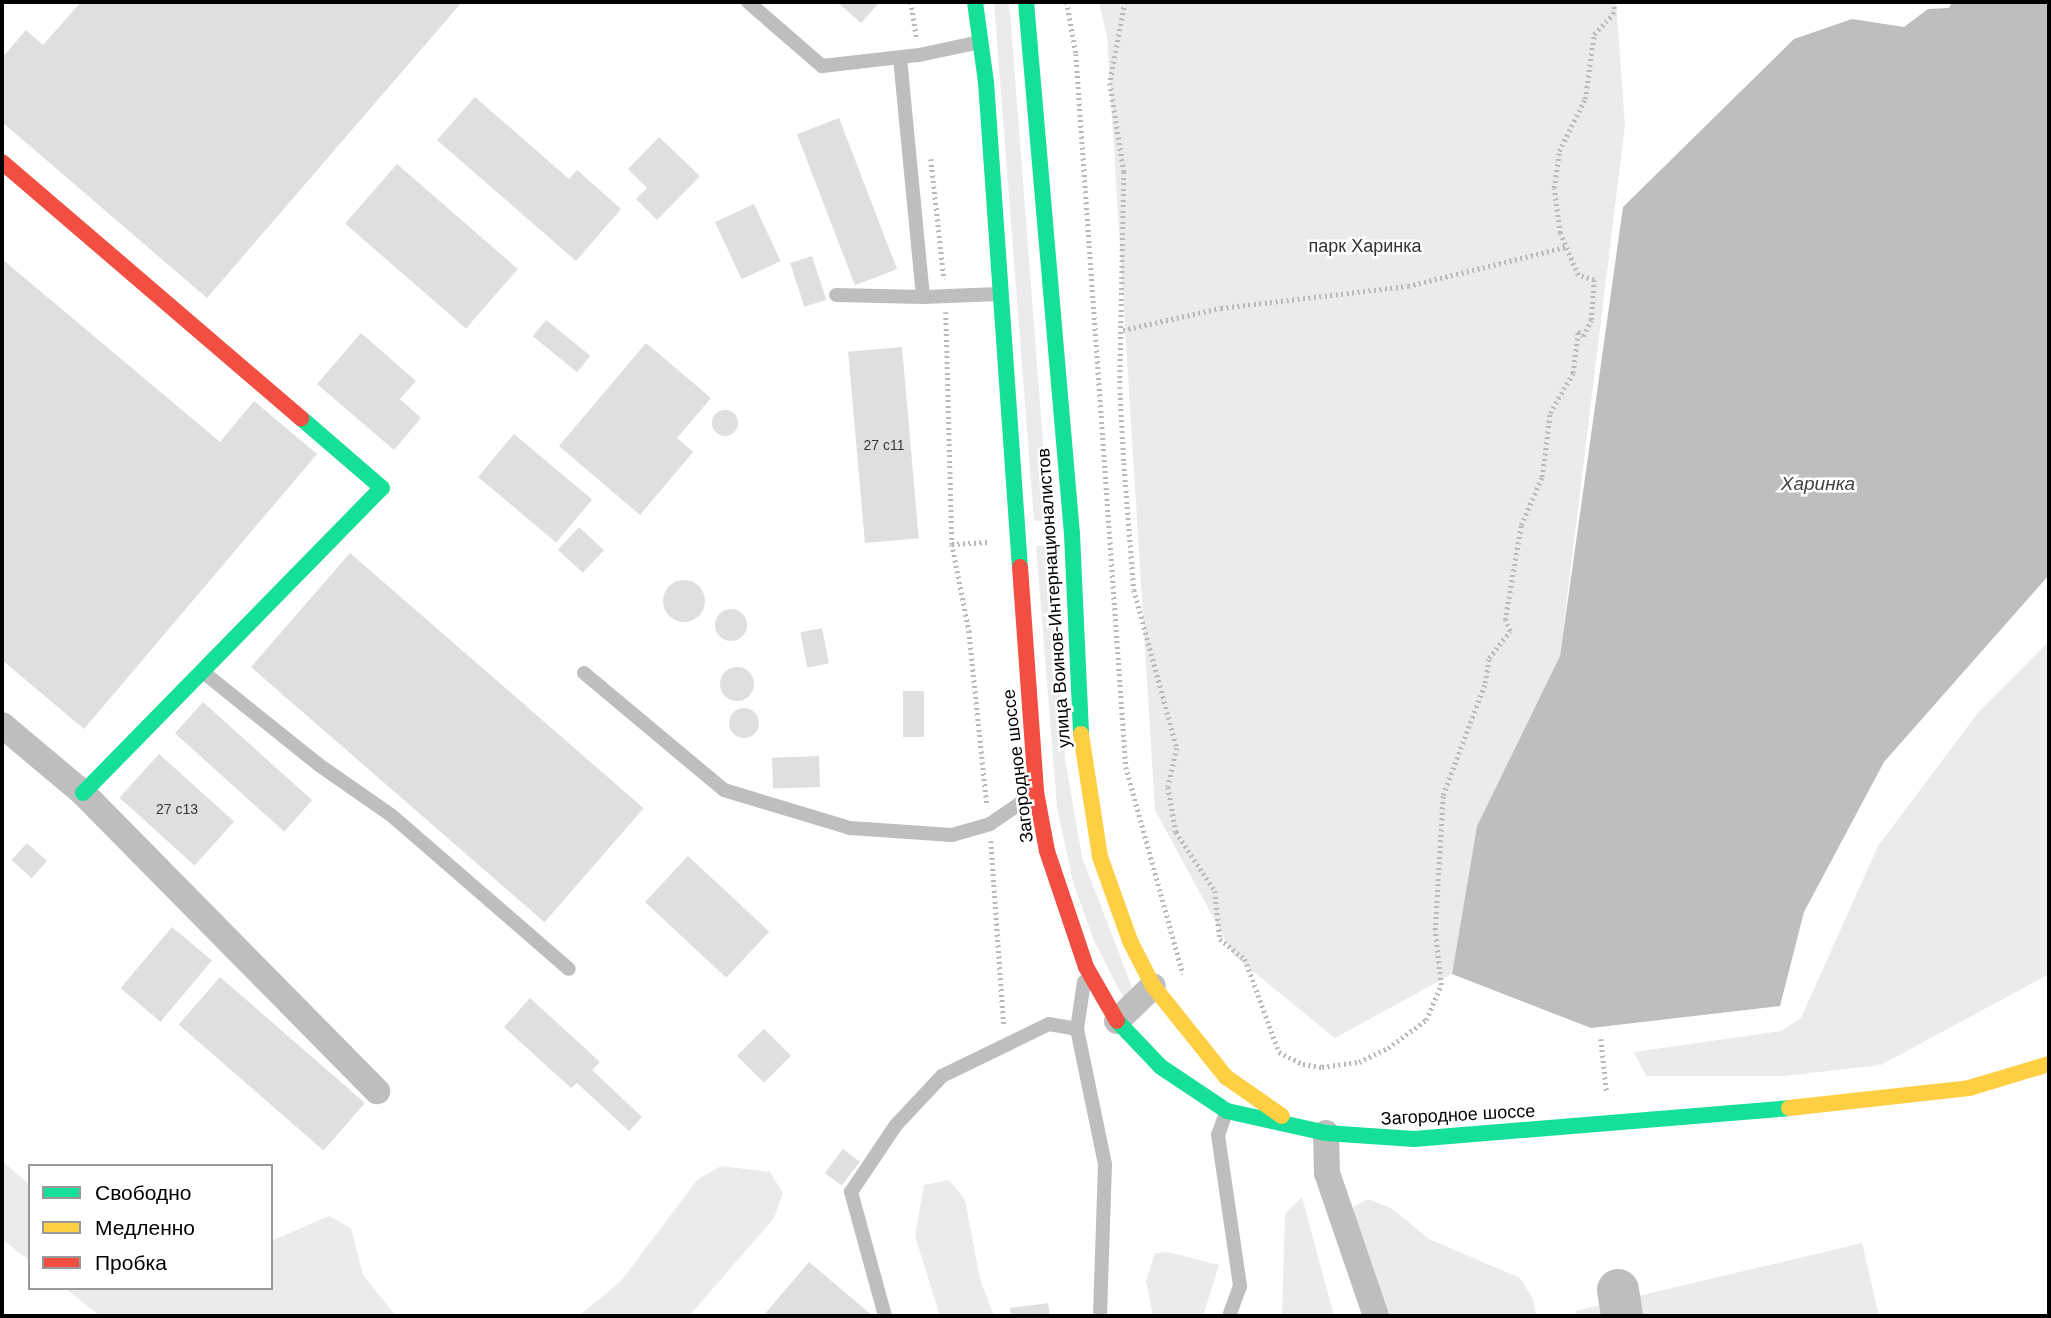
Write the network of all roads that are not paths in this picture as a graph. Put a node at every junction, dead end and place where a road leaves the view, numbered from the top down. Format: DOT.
graph roads {
  1 [pos="748,2"];
  2 [pos="975,2"];
  3 [pos="1026,2"];
  4 [pos="982,41"];
  5 [pos="900,58"];
  6 [pos="2,162"];
  7 [pos="1000,294"];
  8 [pos="836,295"];
  9 [pos="923,297"];
  10 [pos="1021,609"];
  11 [pos="202,671"];
  12 [pos="584,673"];
  13 [pos="2,725"];
  14 [pos="1036,792"];
  15 [pos="83,793"];
  16 [pos="1086,967"];
  17 [pos="569,969"];
  18 [pos="1153,986"];
  19 [pos="1116,1021"];
  20 [pos="1077,1029"];
  21 [pos="2049,1066"];
  22 [pos="1239,1085"];
  23 [pos="377,1091"];
  24 [pos="1227,1111"];
  25 [pos="1290,1122"];
  26 [pos="1326,1133"];
  27 [pos="885,1316"];
  28 [pos="1100,1316"];
  29 [pos="1229,1316"];
  30 [pos="1376,1316"];
  1 -- 5 [label="lane"];
  2 -- 4 [label="main road, улица Воинов-Интернационалистов"];
  3 -- 18 [label="main road, улица Воинов-Интернационалистов"];
  4 -- 5 [label="lane"];
  4 -- 7 [label="main road, улица Воинов-Интернационалистов"];
  5 -- 9 [label="lane"];
  6 -- 11 [label="main road"];
  7 -- 9 [label="lane"];
  7 -- 10 [label="main road, улица Воинов-Интернационалистов"];
  8 -- 9 [label="lane"];
  10 -- 14 [label="main road, Загородное шоссе"];
  11 -- 15 [label="main road"];
  11 -- 17 [label="lane"];
  12 -- 14 [label="lane"];
  13 -- 15 [label="street"];
  14 -- 16 [label="main road, Загородное шоссе"];
  15 -- 23 [label="street"];
  16 -- 19 [label="main road, Загородное шоссе"];
  16 -- 20 [label="lane"];
  18 -- 19 [label="street"];
  18 -- 22 [label="main road, улица Воинов-Интернационалистов"];
  19 -- 24 [label="main road, Загородное шоссе"];
  20 -- 27 [label="lane"];
  20 -- 28 [label="lane"];
  21 -- 26 [label="main road, Загородное шоссе"];
  22 -- 24 [label="lane"];
  22 -- 25 [label="main road, улица Воинов-Интернационалистов"];
  24 -- 25 [label="main road, Загородное шоссе"];
  24 -- 29 [label="lane"];
  25 -- 26 [label="main road, Загородное шоссе"];
  26 -- 30 [label="street"];
}
